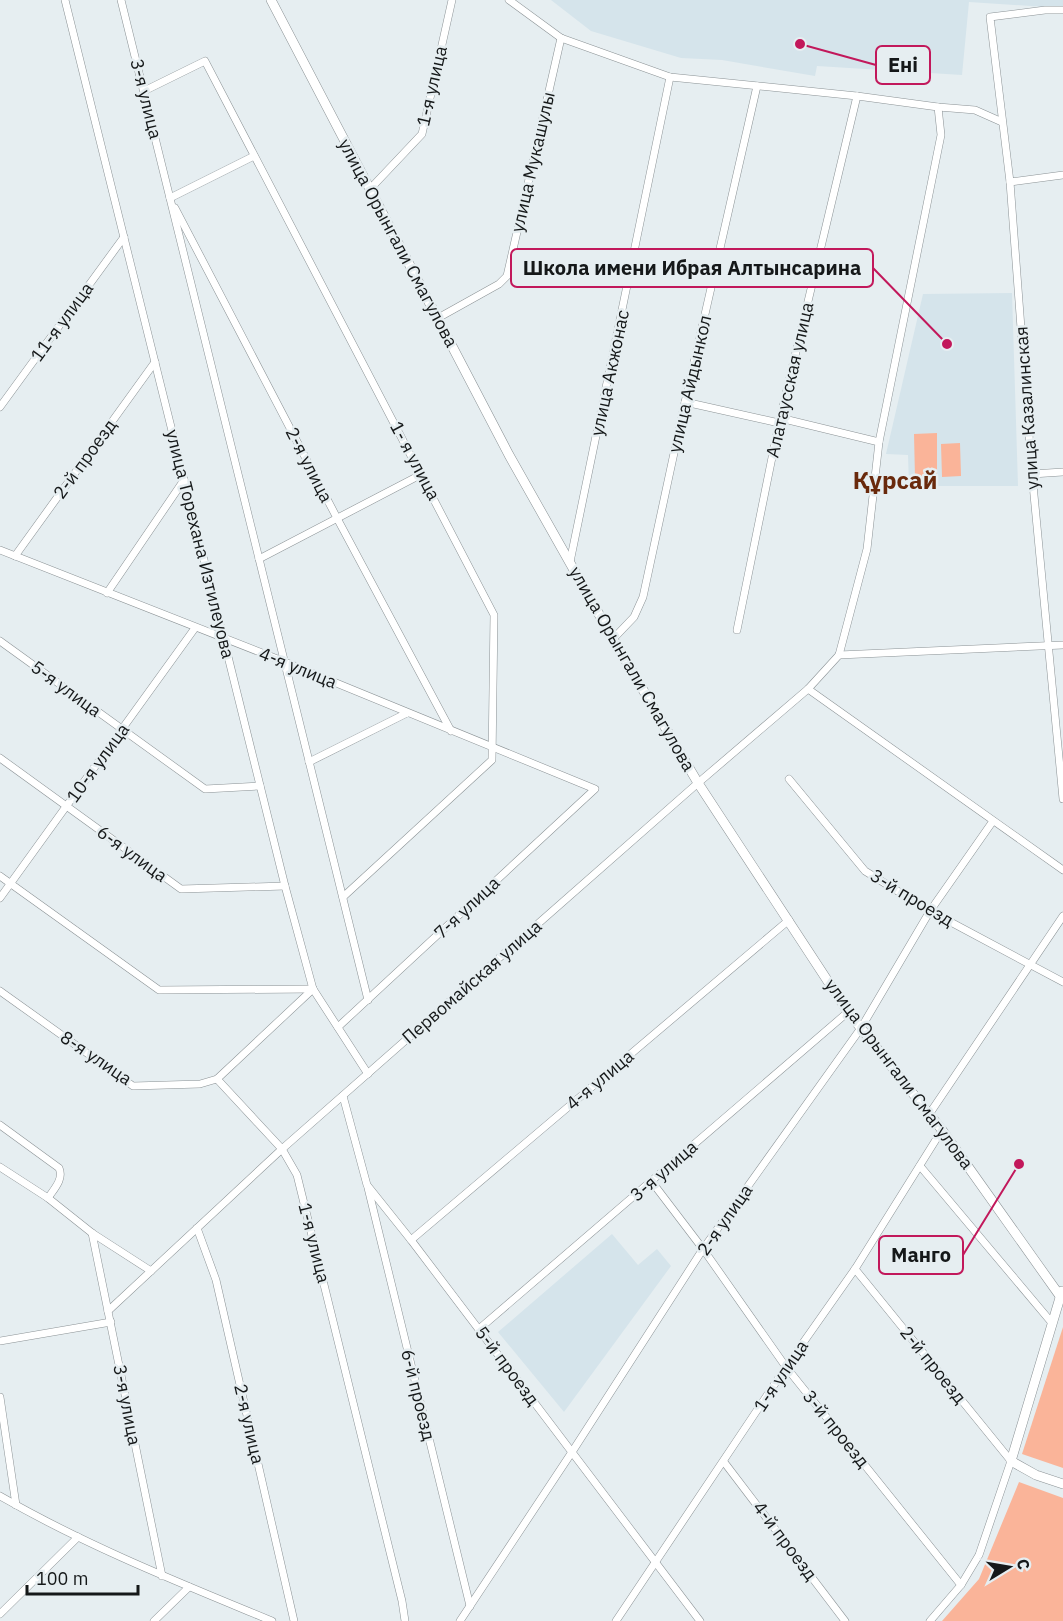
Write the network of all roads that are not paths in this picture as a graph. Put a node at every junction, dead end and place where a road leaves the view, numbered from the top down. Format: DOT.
graph roads {
  1 [pos="65,0"];
  2 [pos="121,0"];
  3 [pos="271,0"];
  4 [pos="452,0"];
  5 [pos="509,0"];
  6 [pos="1063,10"];
  7 [pos="561,38"];
  8 [pos="670,77"];
  9 [pos="757,86"];
  10 [pos="144,91"];
  11 [pos="857,96"];
  12 [pos="938,107"];
  13 [pos="1002,122"];
  14 [pos="254,156"];
  15 [pos="1063,175"];
  16 [pos="1010,182"];
  17 [pos="370,189"];
  18 [pos="170,198"];
  19 [pos="124,237"];
  20 [pos="438,318"];
  21 [pos="155,362"];
  22 [pos="685,402"];
  23 [pos="0,407"];
  24 [pos="780,420"];
  25 [pos="879,442"];
  26 [pos="1063,472"];
  27 [pos="422,474"];
  28 [pos="1032,474"];
  29 [pos="184,480"];
  30 [pos="338,520"];
  31 [pos="0,550"];
  32 [pos="15,556"];
  33 [pos="259,559"];
  34 [pos="570,562"];
  35 [pos="107,593"];
  36 [pos="195,628"];
  37 [pos="737,630"];
  38 [pos="224,639"];
  39 [pos="613,639"];
  40 [pos="0,641"];
  41 [pos="1063,645"];
  42 [pos="1047,646"];
  43 [pos="839,655"];
  44 [pos="285,662"];
  45 [pos="808,689"];
  46 [pos="407,712"];
  47 [pos="122,729"];
  48 [pos="451,731"];
  49 [pos="491,747"];
  50 [pos="0,758"];
  51 [pos="309,762"];
  52 [pos="789,779"];
  53 [pos="698,783"];
  54 [pos="260,786"];
  55 [pos="595,789"];
  56 [pos="1063,799"];
  57 [pos="66,806"];
  58 [pos="993,821"];
  59 [pos="1063,870"];
  60 [pos="0,876"];
  61 [pos="10,883"];
  62 [pos="285,886"];
  63 [pos="343,897"];
  64 [pos="0,898"];
  65 [pos="930,911"];
  66 [pos="1063,916"];
  67 [pos="789,920"];
  68 [pos="1029,965"];
  69 [pos="1063,982"];
  70 [pos="313,989"];
  71 [pos="0,991"];
  72 [pos="368,999"];
  73 [pos="848,1012"];
  74 [pos="338,1028"];
  75 [pos="861,1028"];
  76 [pos="368,1074"];
  77 [pos="218,1078"];
  78 [pos="343,1096"];
  79 [pos="930,1113"];
  80 [pos="0,1125"];
  81 [pos="942,1130"];
  82 [pos="282,1149"];
  83 [pos="920,1166"];
  84 [pos="0,1167"];
  85 [pos="652,1182"];
  86 [pos="367,1185"];
  87 [pos="48,1198"];
  88 [pos="197,1228"];
  89 [pos="92,1233"];
  90 [pos="411,1240"];
  91 [pos="703,1249"];
  92 [pos="855,1269"];
  93 [pos="151,1271"];
  94 [pos="1062,1292"];
  95 [pos="108,1311"];
  96 [pos="111,1322"];
  97 [pos="1052,1323"];
  98 [pos="479,1329"];
  99 [pos="0,1341"];
  100 [pos="786,1367"];
  101 [pos="0,1397"];
  102 [pos="572,1452"];
  103 [pos="1011,1461"];
  104 [pos="724,1462"];
  105 [pos="1063,1484"];
  106 [pos="0,1496"];
  107 [pos="16,1505"];
  108 [pos="78,1537"];
  109 [pos="655,1563"];
  110 [pos="162,1576"];
  111 [pos="961,1585"];
  112 [pos="189,1587"];
  113 [pos="470,1606"];
  114 [pos="0,1614"];
  115 [pos="154,1621"];
  116 [pos="272,1621"];
  117 [pos="294,1621"];
  118 [pos="405,1621"];
  119 [pos="460,1621"];
  120 [pos="616,1621"];
  121 [pos="700,1621"];
  122 [pos="845,1621"];
  123 [pos="930,1621"];
  1 -- 19 [label="street, улица Торехана Изтилеуова"];
  2 -- 10 [label="street, 3-я улица"];
  3 -- 17 [label="main road, улица Орынгали Смагулова"];
  4 -- 17 [label="street, 1-я улица"];
  5 -- 7 [label="street"];
  6 -- 13 [label="street, улица Казалинская"];
  7 -- 8 [label="street"];
  7 -- 20 [label="street, улица Мукашулы"];
  8 -- 9 [label="street"];
  8 -- 34 [label="street, улица Акжонас"];
  9 -- 11 [label="street"];
  9 -- 22 [label="street, улица Айдынкол"];
  10 -- 14 [label="street, 1- я улица"];
  10 -- 18 [label="street, 3-я улица"];
  11 -- 12 [label="street"];
  11 -- 24 [label="street, Алатаусская улица"];
  12 -- 13 [label="street"];
  12 -- 25 [label="street"];
  13 -- 16 [label="street, улица Казалинская"];
  14 -- 18 [label="street"];
  14 -- 27 [label="street, 1- я улица"];
  15 -- 16 [label="street"];
  16 -- 28 [label="street, улица Казалинская"];
  17 -- 20 [label="main road, улица Орынгали Смагулова"];
  18 -- 30 [label="street, 2-я улица"];
  18 -- 33 [label="street"];
  19 -- 21 [label="street, улица Торехана Изтилеуова"];
  19 -- 23 [label="street, 11-я улица"];
  20 -- 34 [label="main road, улица Орынгали Смагулова"];
  21 -- 29 [label="street, улица Торехана Изтилеуова"];
  21 -- 32 [label="street, 2-й проезд"];
  22 -- 24 [label="street"];
  22 -- 39 [label="street, улица Айдынкол"];
  24 -- 25 [label="street"];
  24 -- 37 [label="street, Алатаусская улица"];
  25 -- 43 [label="street"];
  26 -- 28 [label="street"];
  27 -- 30 [label="street"];
  27 -- 49 [label="street, 1- я улица"];
  28 -- 42 [label="street, улица Казалинская"];
  29 -- 35 [label="street"];
  29 -- 38 [label="street, улица Торехана Изтилеуова"];
  30 -- 33 [label="street"];
  30 -- 48 [label="street, 2-я улица"];
  31 -- 32 [label="street, 4-я улица"];
  32 -- 35 [label="street, 4-я улица"];
  33 -- 44 [label="street"];
  34 -- 39 [label="main road, улица Орынгали Смагулова"];
  35 -- 36 [label="street, 4-я улица"];
  36 -- 38 [label="street, 4-я улица"];
  36 -- 47 [label="street, 10-я улица"];
  38 -- 44 [label="street, 4-я улица"];
  38 -- 54 [label="street, улица Торехана Изтилеуова"];
  39 -- 53 [label="main road, улица Орынгали Смагулова"];
  40 -- 47 [label="street, 5-я улица"];
  41 -- 42 [label="street"];
  42 -- 43 [label="street"];
  42 -- 56 [label="street, улица Казалинская"];
  43 -- 45 [label="street, Первомайская улица"];
  44 -- 46 [label="street, 4-я улица"];
  44 -- 51 [label="street"];
  45 -- 53 [label="street, Первомайская улица"];
  45 -- 58 [label="street"];
  46 -- 48 [label="street, 4-я улица"];
  46 -- 51 [label="street"];
  47 -- 54 [label="street, 5-я улица"];
  47 -- 57 [label="street, 10-я улица"];
  48 -- 49 [label="street, 4-я улица"];
  49 -- 55 [label="street, 4-я улица"];
  49 -- 63 [label="street, 1- я улица"];
  50 -- 57 [label="street, 6-я улица"];
  51 -- 63 [label="street"];
  52 -- 65 [label="street, 3-й проезд"];
  53 -- 67 [label="main road, улица Орынгали Смагулова"];
  53 -- 76 [label="street, Первомайская улица"];
  54 -- 62 [label="street, улица Торехана Изтилеуова"];
  55 -- 72 [label="street, 7-я улица"];
  57 -- 61 [label="street, 10-я улица"];
  57 -- 62 [label="street, 6-я улица"];
  58 -- 59 [label="street"];
  58 -- 65 [label="street, 2-я улица"];
  60 -- 61 [label="street"];
  61 -- 64 [label="street, 10-я улица"];
  61 -- 70 [label="street"];
  62 -- 70 [label="street, улица Торехана Изтилеуова"];
  63 -- 72 [label="street"];
  65 -- 68 [label="street, 3-й проезд"];
  65 -- 75 [label="street, 2-я улица"];
  66 -- 68 [label="street"];
  67 -- 73 [label="main road, улица Орынгали Смагулова"];
  67 -- 90 [label="street, 4-я улица"];
  68 -- 69 [label="street, 3-й проезд"];
  68 -- 79 [label="street"];
  70 -- 74 [label="street, улица Торехана Изтилеуова"];
  70 -- 77 [label="street"];
  71 -- 77 [label="street, 8-я улица"];
  72 -- 74 [label="street, 7-я улица"];
  73 -- 75 [label="main road, улица Орынгали Смагулова"];
  73 -- 85 [label="street, 3-я улица"];
  74 -- 76 [label="street, улица Торехана Изтилеуова"];
  75 -- 79 [label="main road, улица Орынгали Смагулова"];
  75 -- 91 [label="street, 2-я улица"];
  76 -- 78 [label="street, Первомайская улица"];
  77 -- 82 [label="street, 1-я улица"];
  78 -- 82 [label="street, Первомайская улица"];
  78 -- 86 [label="street, 5-й проезд"];
  79 -- 81 [label="main road, улица Орынгали Смагулова"];
  80 -- 87 [label="street"];
  81 -- 83 [label="street, 1-я улица"];
  81 -- 94 [label="main road, улица Орынгали Смагулова"];
  82 -- 88 [label="street, Первомайская улица"];
  82 -- 118 [label="street, 1-я улица"];
  83 -- 92 [label="street, 1-я улица"];
  83 -- 97 [label="street"];
  84 -- 87 [label="street"];
  85 -- 91 [label="street, 3-й проезд"];
  85 -- 98 [label="street, 3-я улица"];
  86 -- 90 [label="street, 5-й проезд"];
  86 -- 113 [label="street, 6-й проезд"];
  87 -- 89 [label="street"];
  88 -- 93 [label="street, Первомайская улица"];
  88 -- 117 [label="street, 2-я улица"];
  89 -- 93 [label="street"];
  89 -- 95 [label="street, 3-я улица"];
  90 -- 98 [label="street, 5-й проезд"];
  91 -- 100 [label="street, 3-й проезд"];
  91 -- 102 [label="street, 2-я улица"];
  92 -- 100 [label="street, 1-я улица"];
  92 -- 103 [label="street, 2-й проезд"];
  93 -- 95 [label="street, Первомайская улица"];
  94 -- 97 [label="main road"];
  95 -- 96 [label="street, 3-я улица"];
  96 -- 99 [label="street"];
  96 -- 110 [label="street, 3-я улица"];
  97 -- 103 [label="main road"];
  98 -- 102 [label="street, 5-й проезд"];
  100 -- 104 [label="street, 1-я улица"];
  100 -- 111 [label="street, 3-й проезд"];
  101 -- 107 [label="street"];
  102 -- 109 [label="street, 5-й проезд"];
  102 -- 113 [label="street, 2-я улица"];
  103 -- 105 [label="main road"];
  103 -- 111 [label="street"];
  104 -- 109 [label="street, 1-я улица"];
  104 -- 122 [label="street, 4-й проезд"];
  106 -- 107 [label="street"];
  107 -- 108 [label="street"];
  108 -- 110 [label="street"];
  108 -- 114 [label="street"];
  109 -- 120 [label="street, 1-я улица"];
  109 -- 121 [label="street, 5-й проезд"];
  110 -- 112 [label="street"];
  111 -- 123 [label="street"];
  112 -- 115 [label="street"];
  112 -- 116 [label="street"];
  113 -- 119 [label="street, 2-я улица"];
}
